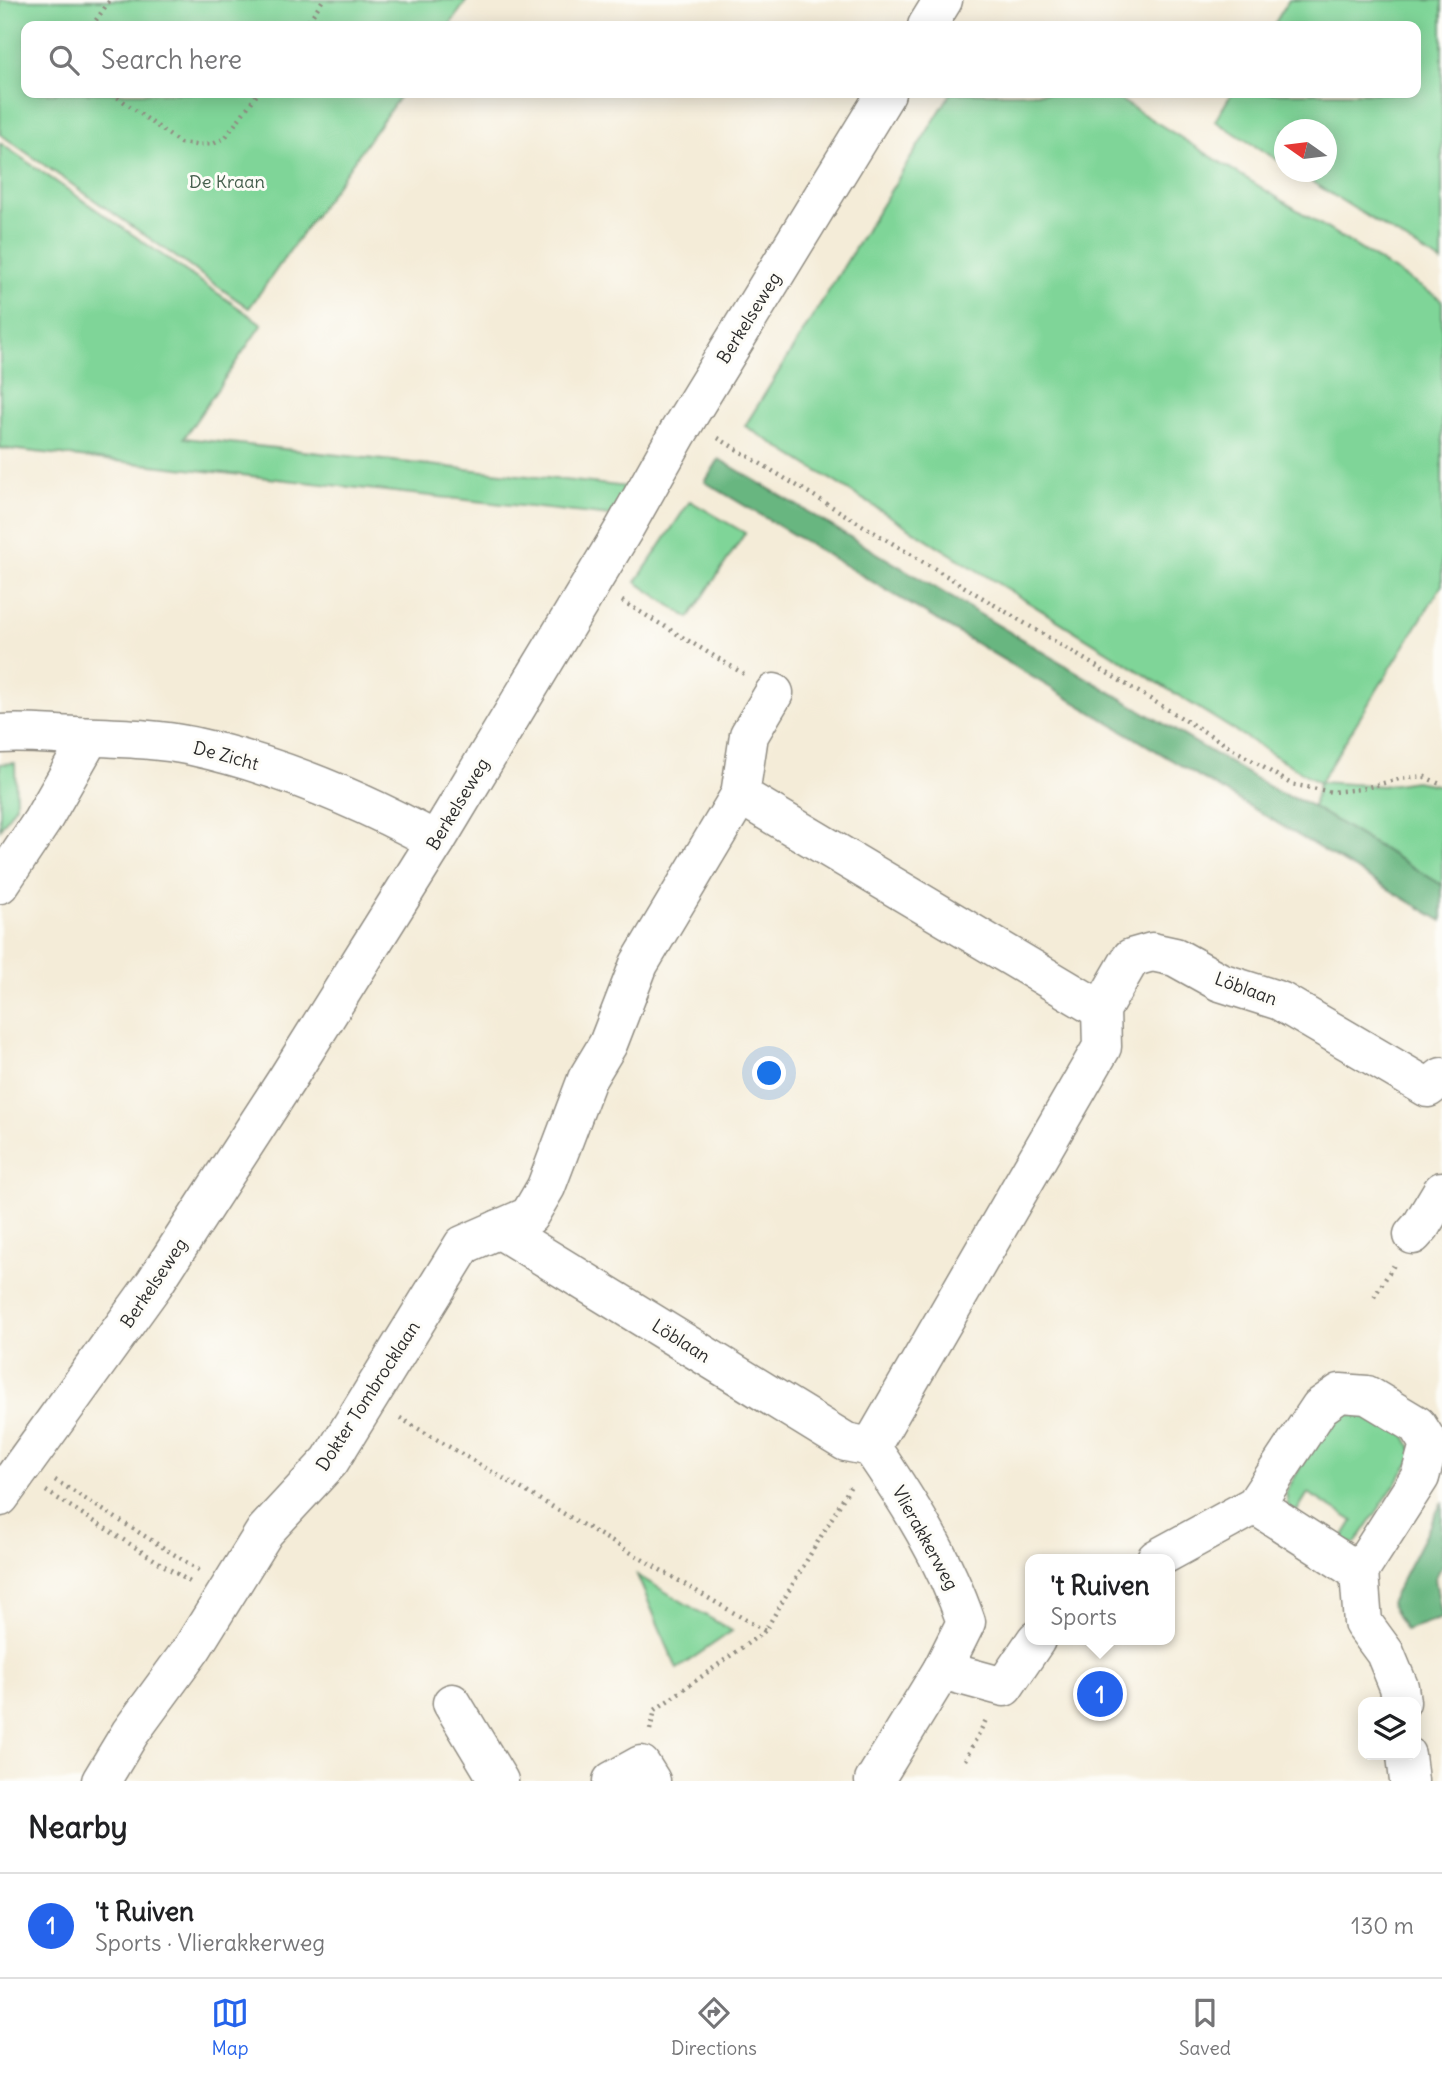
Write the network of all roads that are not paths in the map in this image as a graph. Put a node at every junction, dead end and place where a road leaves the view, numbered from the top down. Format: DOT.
graph roads {
  1 [pos="943,0"];
  2 [pos="930,21"];
  3 [pos="883,98"];
  4 [pos="774,693"];
  5 [pos="0,734"];
  6 [pos="90,737"];
  7 [pos="740,795"];
  8 [pos="436,841"];
  9 [pos="0,884"];
  10 [pos="1101,1010"];
  11 [pos="1437,1089"];
  12 [pos="1442,1191"];
  13 [pos="499,1229"];
  14 [pos="1413,1235"];
  15 [pos="871,1447"];
  16 [pos="14,1477"];
  17 [pos="1255,1505"];
  18 [pos="1165,1554"];
  19 [pos="1359,1573"];
  20 [pos="1033,1645"];
  21 [pos="942,1670"];
  22 [pos="1400,1697"];
  23 [pos="452,1703"];
  24 [pos="1407,1760"];
  25 [pos="101,1781"];
  26 [pos="499,1781"];
  27 [pos="874,1781"];
  28 [pos="1409,1781"];
  1 -- 2 [label="street"];
  3 -- 8 [label="street, Berkelseweg"];
  4 -- 7 [label="street"];
  5 -- 6 [label="street, De Zicht"];
  6 -- 8 [label="street, De Zicht"];
  6 -- 9 [label="street"];
  7 -- 10 [label="street"];
  7 -- 13 [label="street"];
  8 -- 16 [label="street, Berkelseweg"];
  10 -- 11 [label="street, Löblaan"];
  10 -- 15 [label="street"];
  12 -- 14 [label="street"];
  13 -- 15 [label="street, Löblaan"];
  13 -- 25 [label="street, Dokter Tombrocklaan"];
  15 -- 21 [label="street, Vlierakkerweg"];
  17 -- 18 [label="street"];
  17 -- 19 [label="street"];
  17 -- 19 [label="street"];
  19 -- 22 [label="street"];
  20 -- 21 [label="street"];
  21 -- 27 [label="street, Vlierakkerweg"];
  23 -- 26 [label="street"];
  24 -- 28 [label="street"];
}
